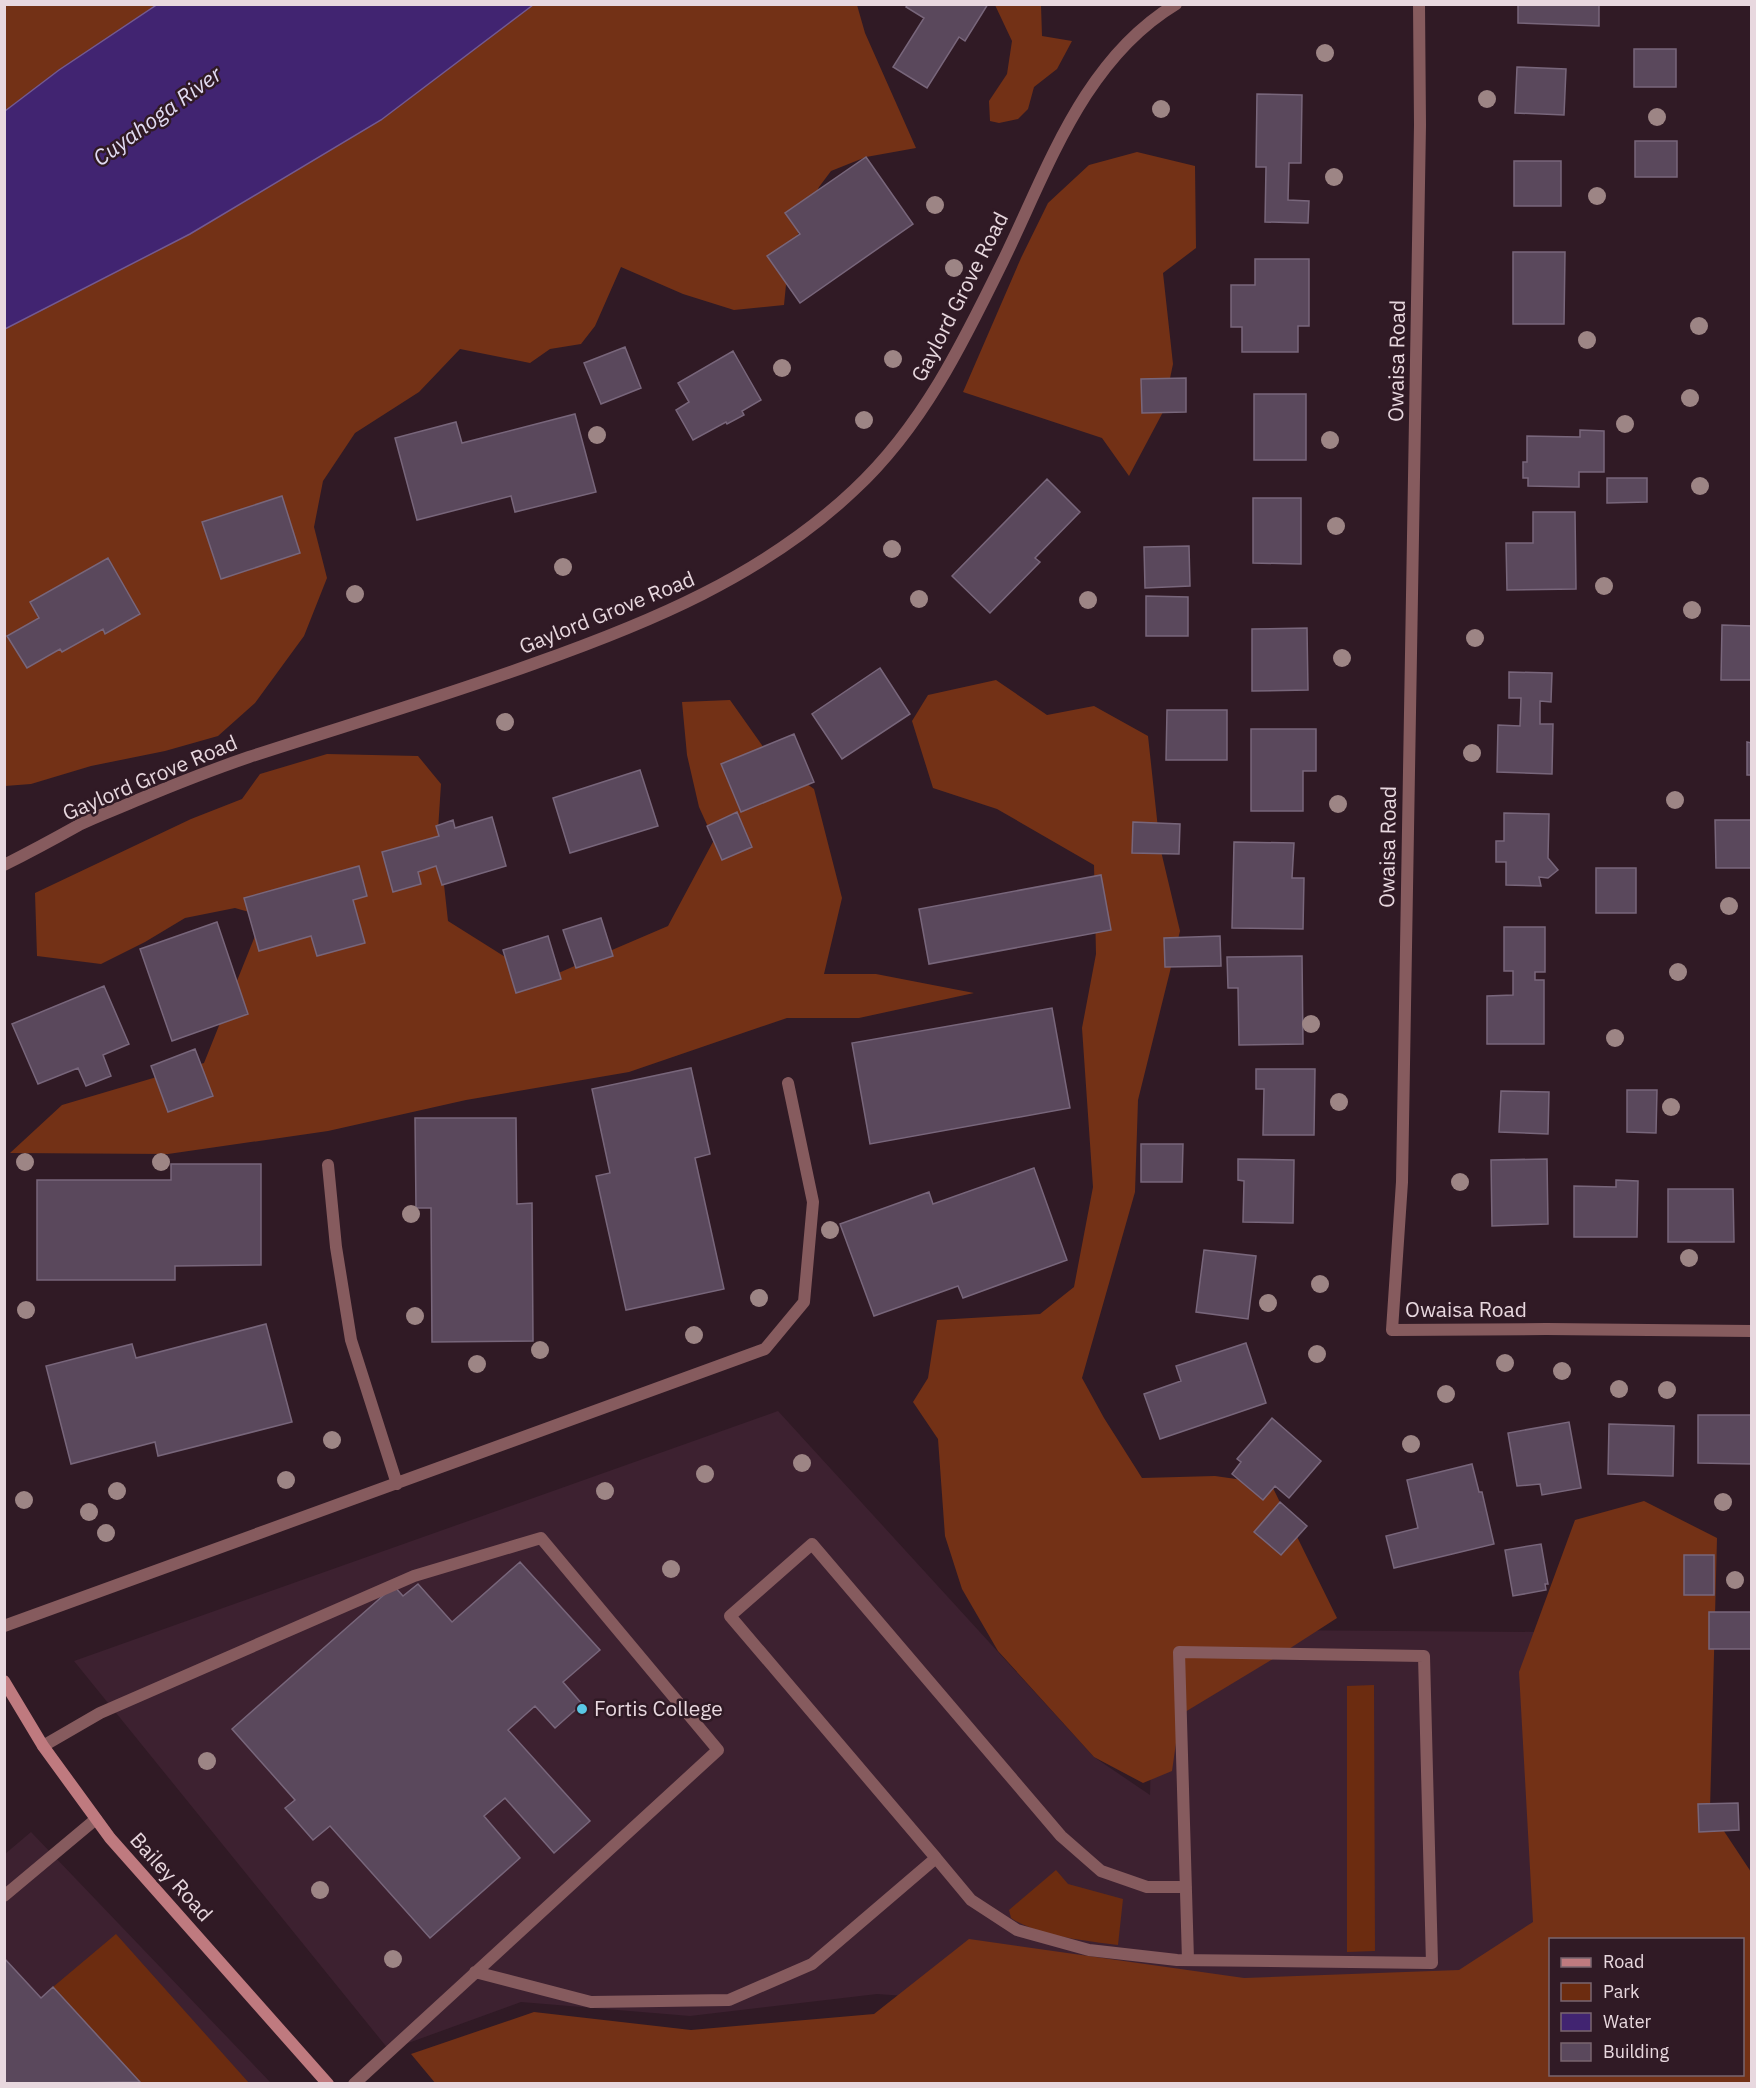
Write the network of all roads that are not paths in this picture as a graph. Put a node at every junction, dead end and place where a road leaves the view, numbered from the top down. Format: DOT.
graph roads {
  1 [pos="1176,4"];
  2 [pos="1419,4"];
  3 [pos="4,865"];
  4 [pos="788,1083"];
  5 [pos="328,1165"];
  6 [pos="1752,1331"];
  7 [pos="398,1484"];
  8 [pos="4,1626"];
  9 [pos="4,1681"];
  10 [pos="43,1746"];
  11 [pos="96,1819"];
  12 [pos="936,1858"];
  13 [pos="1186,1887"];
  14 [pos="4,1896"];
  15 [pos="1188,1960"];
  16 [pos="475,1972"];
  17 [pos="328,2084"];
  18 [pos="354,2084"];
  1 -- 3 [label="street, Gaylord Grove Road"];
  2 -- 6 [label="street, Owaisa Road"];
  4 -- 7 [label="street"];
  5 -- 7 [label="street"];
  7 -- 8 [label="street"];
  9 -- 10 [label="street, Bailey Road"];
  10 -- 11 [label="street, Bailey Road"];
  10 -- 16 [label="street"];
  11 -- 14 [label="street"];
  11 -- 17 [label="street, Bailey Road"];
  12 -- 13 [label="street"];
  12 -- 15 [label="street"];
  12 -- 16 [label="street"];
  13 -- 15 [label="street"];
  13 -- 15 [label="street"];
  16 -- 18 [label="street"];
}
